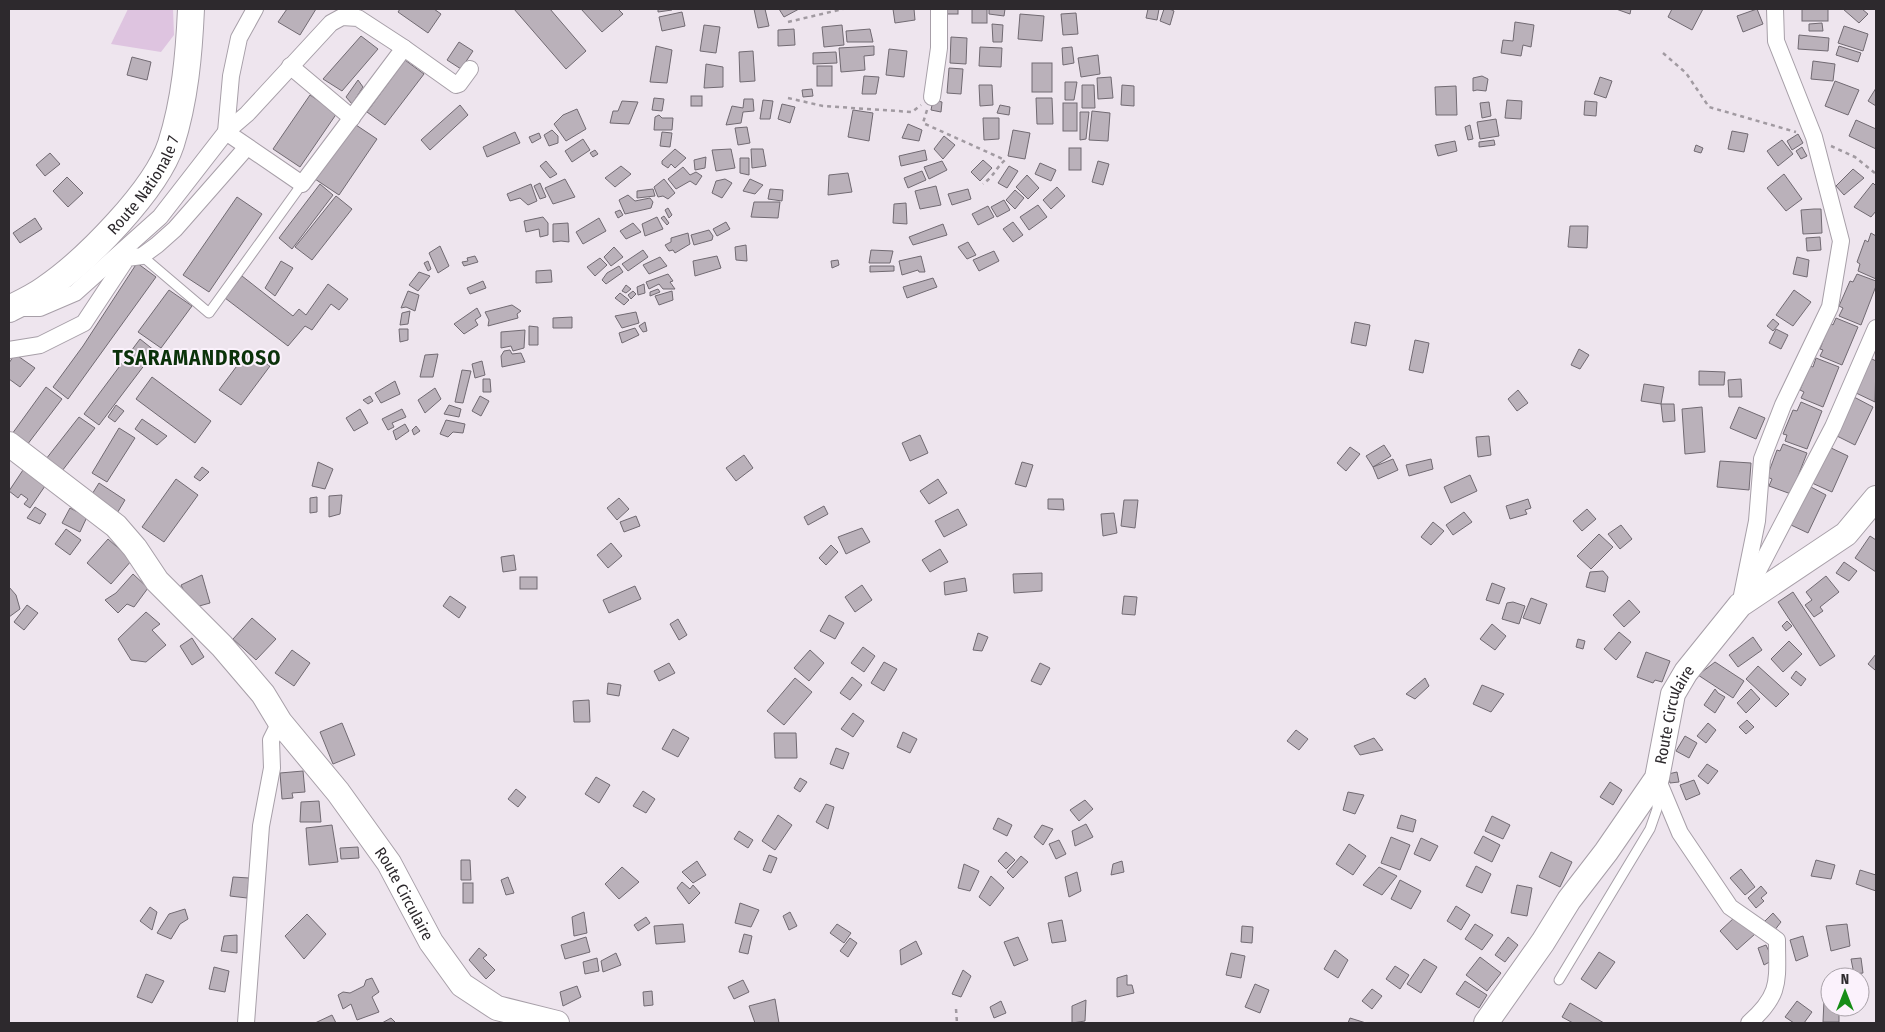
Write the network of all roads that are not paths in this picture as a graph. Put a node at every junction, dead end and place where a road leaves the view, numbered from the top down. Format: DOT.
graph roads {
  1 [pos="191,9"];
  2 [pos="255,9"];
  3 [pos="939,9"];
  4 [pos="1775,9"];
  5 [pos="404,48"];
  6 [pos="290,66"];
  7 [pos="470,69"];
  8 [pos="932,97"];
  9 [pos="352,118"];
  10 [pos="226,132"];
  11 [pos="247,147"];
  12 [pos="302,184"];
  13 [pos="142,256"];
  14 [pos="10,308"];
  15 [pos="1876,328"];
  16 [pos="9,350"];
  17 [pos="9,444"];
  18 [pos="1876,498"];
  19 [pos="1740,605"];
  20 [pos="280,722"];
  21 [pos="1657,778"];
  22 [pos="1559,980"];
  23 [pos="246,1023"];
  24 [pos="557,1023"];
  25 [pos="1486,1023"];
  26 [pos="1749,1023"];
  1 -- 14 [label="main road, Route Nationale 7"];
  2 -- 10 [label="street"];
  3 -- 8 [label="street"];
  4 -- 19 [label="street"];
  5 -- 6 [label="street"];
  5 -- 7 [label="street"];
  5 -- 9 [label="street"];
  6 -- 9 [label="street"];
  6 -- 10 [label="street"];
  9 -- 12 [label="street"];
  10 -- 11 [label="street"];
  10 -- 14 [label="street"];
  11 -- 12 [label="street"];
  11 -- 13 [label="street"];
  12 -- 13 [label="lane"];
  13 -- 16 [label="street"];
  15 -- 19 [label="street"];
  17 -- 20 [label="street, Route Circulaire"];
  18 -- 19 [label="street, Route Circulaire"];
  19 -- 21 [label="street, Route Circulaire"];
  20 -- 23 [label="street"];
  20 -- 24 [label="street, Route Circulaire"];
  21 -- 22 [label="lane"];
  21 -- 25 [label="street, Route Circulaire"];
  21 -- 26 [label="street"];
}
